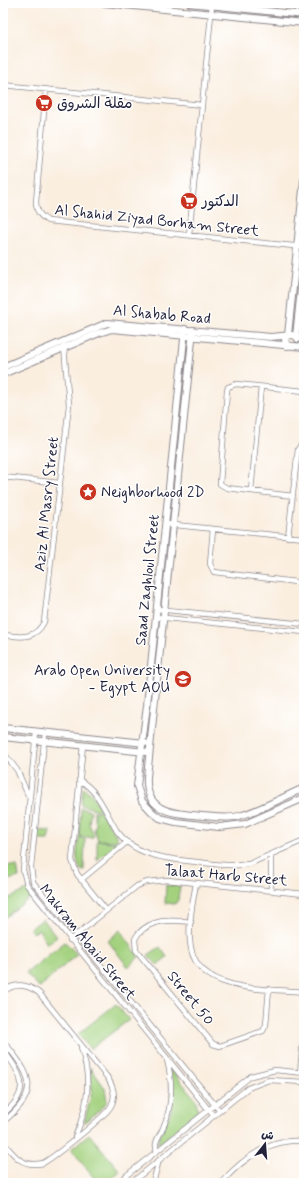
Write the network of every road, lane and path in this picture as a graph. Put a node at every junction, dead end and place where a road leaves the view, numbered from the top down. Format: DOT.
graph roads {
  1 [pos="104,3"];
  2 [pos="189,3"];
  3 [pos="247,3"];
  4 [pos="212,5"];
  5 [pos="238,8"];
  6 [pos="211,14"];
  7 [pos="304,15"];
  8 [pos="304,23"];
  9 [pos="3,85"];
  10 [pos="46,89"];
  11 [pos="202,105"];
  12 [pos="304,180"];
  13 [pos="189,235"];
  14 [pos="297,246"];
  15 [pos="304,247"];
  16 [pos="304,261"];
  17 [pos="185,329"];
  18 [pos="193,330"];
  19 [pos="288,335"];
  20 [pos="184,336"];
  21 [pos="296,336"];
  22 [pos="192,337"];
  23 [pos="304,339"];
  24 [pos="64,340"];
  25 [pos="287,346"];
  26 [pos="296,346"];
  27 [pos="304,347"];
  28 [pos="64,348"];
  29 [pos="3,367"];
  30 [pos="3,374"];
  31 [pos="261,387"];
  32 [pos="304,391"];
  33 [pos="304,441"];
  34 [pos="3,477"];
  35 [pos="60,483"];
  36 [pos="250,491"];
  37 [pos="293,496"];
  38 [pos="165,524"];
  39 [pos="173,525"];
  40 [pos="213,529"];
  41 [pos="288,537"];
  42 [pos="304,538"];
  43 [pos="304,583"];
  44 [pos="157,609"];
  45 [pos="164,610"];
  46 [pos="156,617"];
  47 [pos="164,618"];
  48 [pos="274,621"];
  49 [pos="304,624"];
  50 [pos="273,628"];
  51 [pos="304,632"];
  52 [pos="3,635"];
  53 [pos="3,728"];
  54 [pos="36,732"];
  55 [pos="45,733"];
  56 [pos="3,737"];
  57 [pos="35,740"];
  58 [pos="44,741"];
  59 [pos="133,742"];
  60 [pos="142,743"];
  61 [pos="150,743"];
  62 [pos="83,745"];
  63 [pos="131,750"];
  64 [pos="141,751"];
  65 [pos="3,752"];
  66 [pos="150,752"];
  67 [pos="79,780"];
  68 [pos="304,788"];
  69 [pos="30,798"];
  70 [pos="304,798"];
  71 [pos="280,799"];
  72 [pos="264,806"];
  73 [pos="284,807"];
  74 [pos="267,815"];
  75 [pos="304,840"];
  76 [pos="127,842"];
  77 [pos="271,854"];
  78 [pos="81,880"];
  79 [pos="196,883"];
  80 [pos="271,890"];
  81 [pos="304,894"];
  82 [pos="106,910"];
  83 [pos="191,922"];
  84 [pos="75,935"];
  85 [pos="70,940"];
  86 [pos="269,988"];
  87 [pos="3,992"];
  88 [pos="304,992"];
  89 [pos="304,1032"];
  90 [pos="3,1041"];
  91 [pos="80,1044"];
  92 [pos="3,1050"];
  93 [pos="166,1058"];
  94 [pos="302,1072"];
  95 [pos="304,1082"];
  96 [pos="214,1104"];
  97 [pos="208,1109"];
  98 [pos="219,1110"];
  99 [pos="3,1114"];
  100 [pos="213,1115"];
  101 [pos="3,1122"];
  102 [pos="178,1134"];
  103 [pos="74,1139"];
  104 [pos="183,1140"];
  105 [pos="304,1141"];
  106 [pos="3,1142"];
  107 [pos="157,1151"];
  108 [pos="159,1160"];
  109 [pos="117,1183"];
  110 [pos="131,1183"];
  111 [pos="153,1183"];
  112 [pos="221,1183"];
  1 -- 6 [label="street"];
  2 -- 4 [label="street"];
  3 -- 5 [label="street"];
  4 -- 5 [label="street"];
  4 -- 6 [label="street"];
  5 -- 7 [label="street"];
  6 -- 8 [label="street"];
  6 -- 11 [label="street"];
  9 -- 10 [label="street"];
  10 -- 11 [label="street"];
  10 -- 13 [label="street, Al Shahid Ziyad Borham Street"];
  11 -- 13 [label="street"];
  12 -- 14 [label="street"];
  13 -- 14 [label="street, Al Shahid Ziyad Borham Street"];
  14 -- 15 [label="street, Al Shahid Ziyad Borham Street"];
  14 -- 19 [label="street"];
  16 -- 21 [label="street"];
  17 -- 18 [label="street, Al Shabab Road"];
  17 -- 20 [label="street, Saad Zaghloul Street"];
  17 -- 24 [label="street, Al Shabab Road"];
  18 -- 19 [label="street, Al Shabab Road"];
  18 -- 22 [label="street, Saad Zaghloul Street"];
  19 -- 21 [label="street, Al Shabab Road"];
  19 -- 25 [label="street"];
  20 -- 22 [label="street, Al Shabab Road"];
  20 -- 28 [label="street, Al Shabab Road"];
  20 -- 38 [label="street, Saad Zaghloul Street"];
  21 -- 23 [label="street, Al Shabab Road"];
  21 -- 26 [label="street"];
  22 -- 25 [label="street, Al Shabab Road"];
  22 -- 39 [label="street, Saad Zaghloul Street"];
  24 -- 28 [label="street, Aziz Al Masry Street"];
  24 -- 29 [label="street, Al Shabab Road"];
  25 -- 26 [label="street, Al Shabab Road"];
  26 -- 27 [label="street, Al Shabab Road"];
  28 -- 30 [label="street, Al Shabab Road"];
  28 -- 35 [label="street, Aziz Al Masry Street"];
  31 -- 32 [label="street"];
  31 -- 36 [label="street"];
  31 -- 36 [label="street"];
  33 -- 37 [label="street"];
  34 -- 35 [label="street"];
  35 -- 52 [label="street, Aziz Al Masry Street"];
  36 -- 37 [label="street"];
  37 -- 41 [label="street"];
  38 -- 39 [label="street"];
  38 -- 44 [label="street, Saad Zaghloul Street"];
  39 -- 40 [label="street"];
  39 -- 45 [label="street, Saad Zaghloul Street"];
  40 -- 41 [label="street"];
  40 -- 43 [label="street"];
  41 -- 42 [label="street"];
  44 -- 45 [label="street"];
  44 -- 46 [label="street, Saad Zaghloul Street"];
  45 -- 47 [label="street, Saad Zaghloul Street"];
  45 -- 48 [label="street"];
  46 -- 47 [label="street"];
  46 -- 60 [label="street, Saad Zaghloul Street"];
  47 -- 50 [label="street"];
  47 -- 61 [label="street, Saad Zaghloul Street"];
  48 -- 49 [label="street"];
  48 -- 50 [label="street"];
  50 -- 51 [label="street"];
  53 -- 54 [label="street"];
  54 -- 55 [label="street"];
  54 -- 57 [label="street, Makram Abaid Street"];
  55 -- 58 [label="street, Makram Abaid Street"];
  55 -- 59 [label="street"];
  56 -- 57 [label="street"];
  57 -- 58 [label="street"];
  57 -- 69 [label="street, Makram Abaid Street"];
  58 -- 62 [label="street"];
  58 -- 84 [label="street, Makram Abaid Street"];
  59 -- 60 [label="street"];
  59 -- 63 [label="street"];
  60 -- 61 [label="street"];
  60 -- 64 [label="street, Saad Zaghloul Street"];
  61 -- 66 [label="street, Saad Zaghloul Street"];
  62 -- 63 [label="street"];
  62 -- 67 [label="street"];
  63 -- 64 [label="street"];
  64 -- 66 [label="street"];
  64 -- 74 [label="street, Saad Zaghloul Street"];
  65 -- 69 [label="street"];
  66 -- 72 [label="street, Saad Zaghloul Street"];
  67 -- 76 [label="street"];
  67 -- 78 [label="street"];
  68 -- 71 [label="street, Saad Zaghloul Street"];
  69 -- 85 [label="street, Makram Abaid Street"];
  70 -- 73 [label="street, Saad Zaghloul Street"];
  71 -- 72 [label="street, Saad Zaghloul Street"];
  71 -- 73 [label="street"];
  72 -- 74 [label="street"];
  73 -- 74 [label="street, Saad Zaghloul Street"];
  75 -- 77 [label="street"];
  76 -- 77 [label="street"];
  76 -- 78 [label="street"];
  77 -- 80 [label="street"];
  78 -- 82 [label="street"];
  79 -- 80 [label="street, Talaat Harb Street"];
  79 -- 82 [label="street, Talaat Harb Street"];
  79 -- 83 [label="street"];
  80 -- 81 [label="street, Talaat Harb Street"];
  82 -- 84 [label="street, Talaat Harb Street"];
  83 -- 86 [label="street"];
  83 -- 86 [label="street, Street 50"];
  84 -- 85 [label="street, Talaat Harb Street"];
  84 -- 96 [label="street, Makram Abaid Street"];
  85 -- 93 [label="street, Makram Abaid Street"];
  86 -- 88 [label="street"];
  87 -- 91 [label="street"];
  89 -- 94 [label="street"];
  90 -- 101 [label="street"];
  91 -- 103 [label="street"];
  91 -- 103 [label="street"];
  92 -- 99 [label="street"];
  93 -- 97 [label="street, Makram Abaid Street"];
  93 -- 107 [label="street"];
  94 -- 96 [label="street"];
  95 -- 98 [label="street"];
  96 -- 97 [label="street"];
  96 -- 98 [label="street, Makram Abaid Street"];
  97 -- 100 [label="street, Makram Abaid Street"];
  97 -- 102 [label="street"];
  98 -- 100 [label="street"];
  100 -- 104 [label="street"];
  102 -- 104 [label="street"];
  102 -- 107 [label="street"];
  103 -- 106 [label="street"];
  104 -- 108 [label="street"];
  105 -- 112 [label="street"];
  107 -- 109 [label="street"];
  108 -- 110 [label="street"];
  108 -- 111 [label="street"];
}
